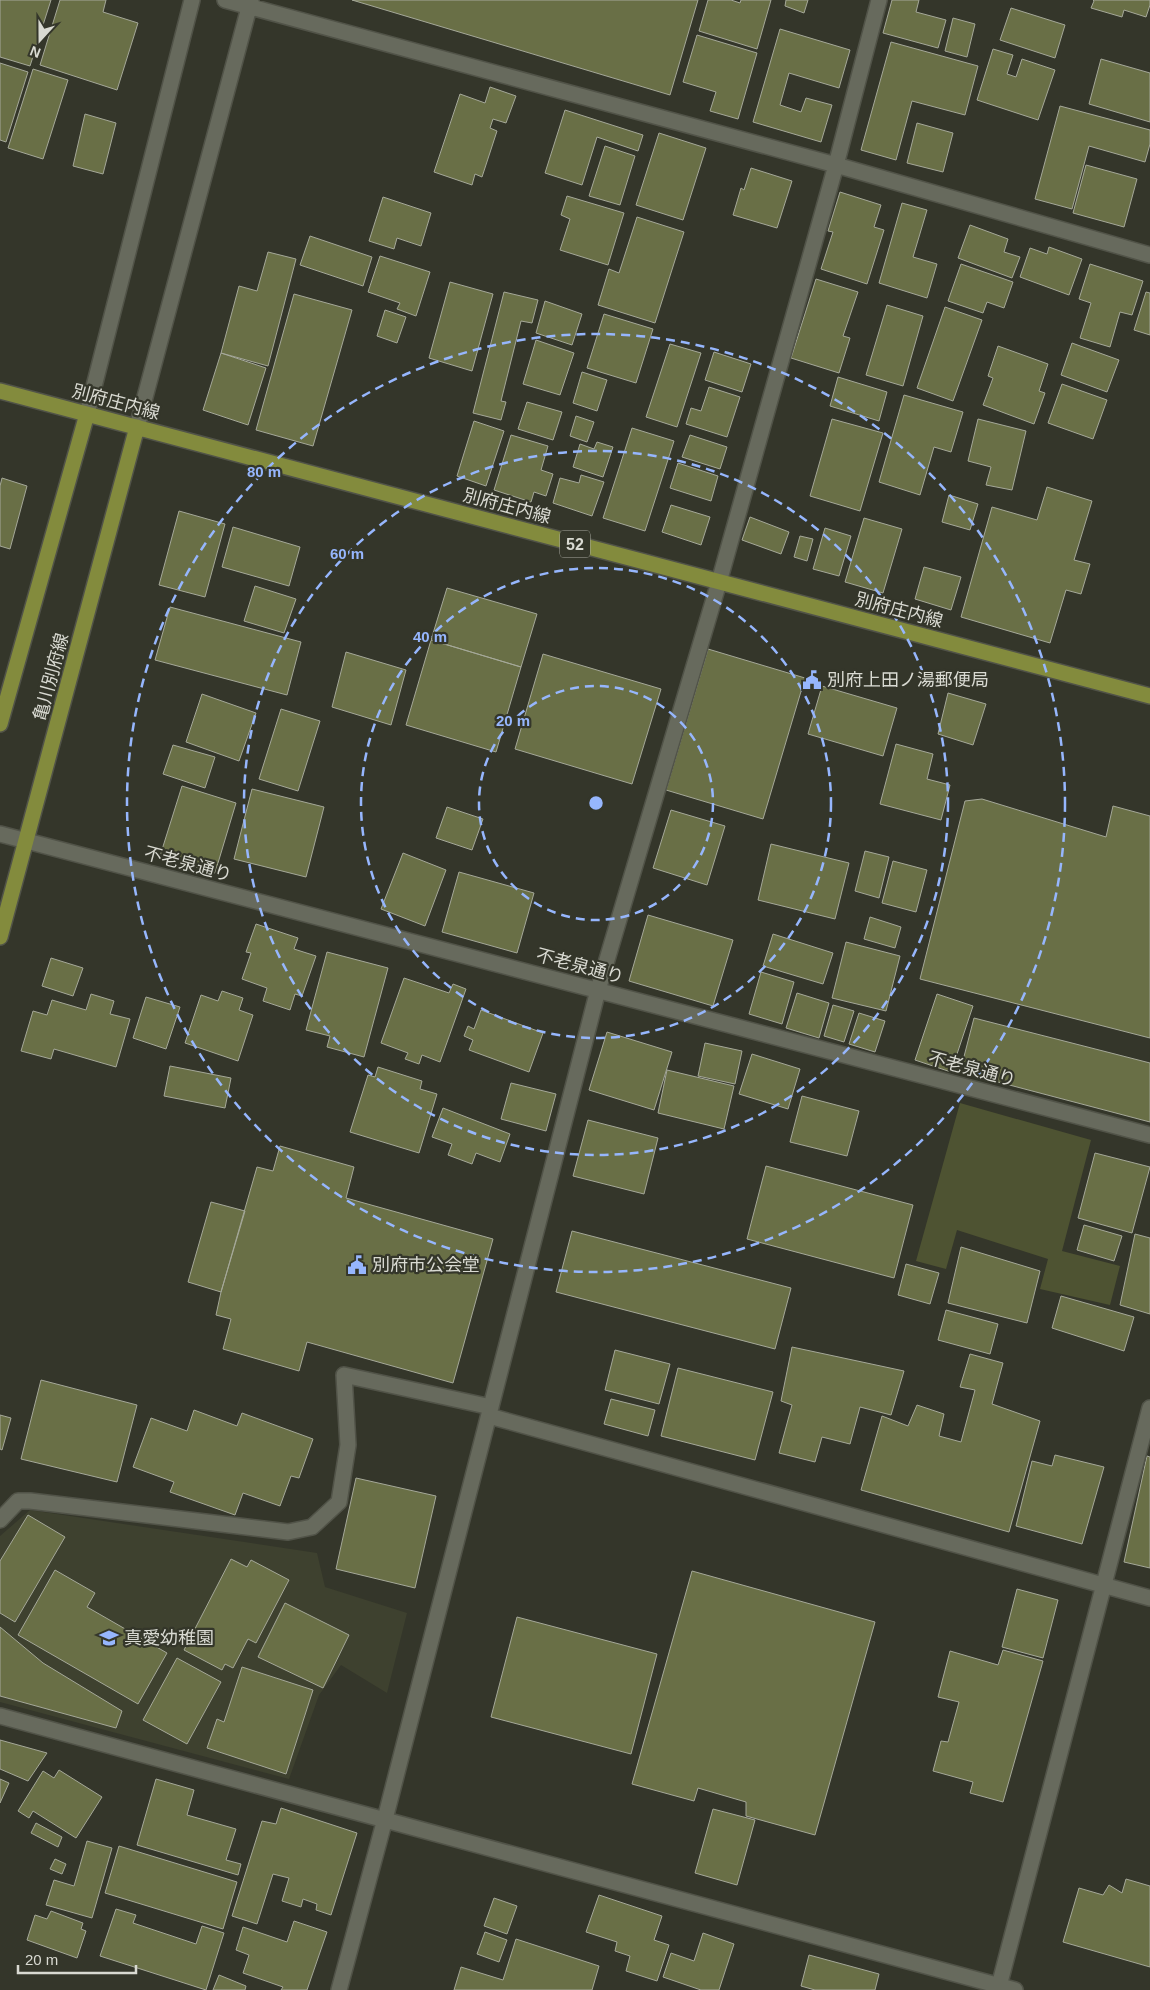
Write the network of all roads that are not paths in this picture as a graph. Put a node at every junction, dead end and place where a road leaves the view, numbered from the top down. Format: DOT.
graph roads {
  1 [pos="192,0"];
  2 [pos="225,0"];
  3 [pos="879,0"];
  4 [pos="250,3"];
  5 [pos="836,165"];
  6 [pos="1150,255"];
  7 [pos="0,391"];
  8 [pos="87,414"];
  9 [pos="137,427"];
  10 [pos="719,582"];
  11 [pos="1150,696"];
  12 [pos="0,724"];
  13 [pos="0,834"];
  14 [pos="26,841"];
  15 [pos="0,937"];
  16 [pos="598,990"];
  17 [pos="1150,1135"];
  18 [pos="1150,1408"];
  19 [pos="490,1411"];
  20 [pos="0,1520"];
  21 [pos="1104,1586"];
  22 [pos="1150,1598"];
  23 [pos="0,1716"];
  24 [pos="385,1819"];
  25 [pos="999,1988"];
  26 [pos="339,1990"];
  27 [pos="1015,1990"];
  1 -- 8 [label="street"];
  2 -- 4 [label="street"];
  3 -- 5 [label="street"];
  4 -- 5 [label="street"];
  4 -- 9 [label="street"];
  5 -- 6 [label="street"];
  5 -- 10 [label="street"];
  7 -- 8 [label="main road, 別府庄内線 / 52"];
  8 -- 9 [label="main road, 別府庄内線 / 52"];
  8 -- 12 [label="main road, 亀川別府線"];
  9 -- 10 [label="main road, 別府庄内線 / 52"];
  9 -- 14 [label="main road, 亀川別府線"];
  10 -- 11 [label="main road, 別府庄内線 / 52"];
  10 -- 16 [label="street"];
  13 -- 14 [label="street, 不老泉通り"];
  14 -- 15 [label="main road, 亀川別府線"];
  14 -- 16 [label="street, 不老泉通り"];
  16 -- 17 [label="street, 不老泉通り"];
  16 -- 19 [label="street"];
  18 -- 21 [label="street"];
  19 -- 20 [label="street"];
  19 -- 21 [label="street"];
  19 -- 24 [label="street"];
  21 -- 22 [label="street"];
  21 -- 25 [label="street"];
  23 -- 24 [label="street"];
  24 -- 25 [label="street"];
  24 -- 26 [label="street"];
  25 -- 27 [label="street"];
}
